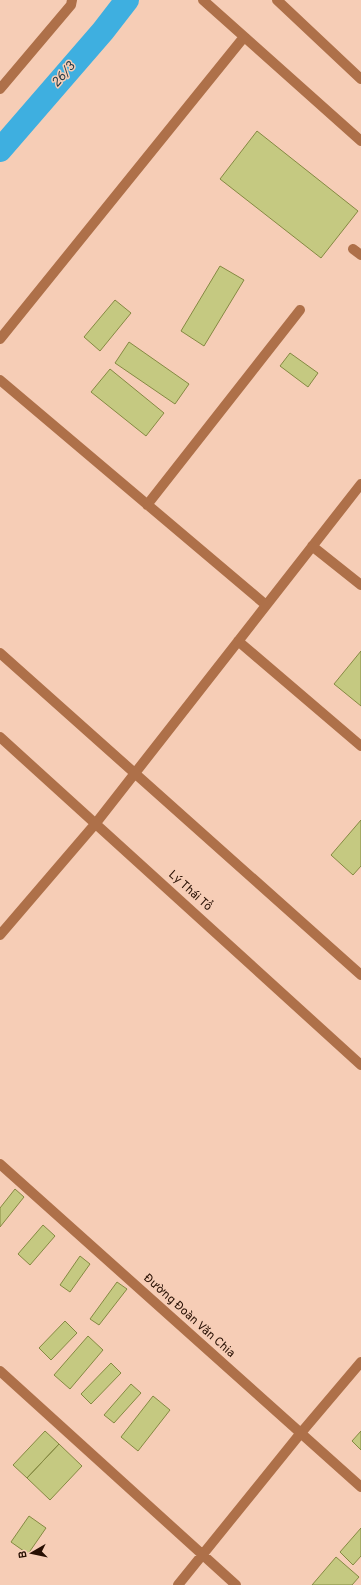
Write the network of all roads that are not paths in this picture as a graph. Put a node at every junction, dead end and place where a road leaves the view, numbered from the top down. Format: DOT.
graph roads {
  1 [pos="72,0"];
  2 [pos="203,0"];
  3 [pos="277,0"];
  4 [pos="244,37"];
  5 [pos="361,79"];
  6 [pos="0,89"];
  7 [pos="361,141"];
  8 [pos="300,310"];
  9 [pos="0,339"];
  10 [pos="0,380"];
  11 [pos="361,484"];
  12 [pos="148,505"];
  13 [pos="312,546"];
  14 [pos="361,585"];
  15 [pos="266,605"];
  16 [pos="238,641"];
  17 [pos="0,652"];
  18 [pos="0,737"];
  19 [pos="361,746"];
  20 [pos="134,772"];
  21 [pos="96,823"];
  22 [pos="0,935"];
  23 [pos="361,974"];
  24 [pos="361,1065"];
  25 [pos="0,1164"];
  26 [pos="361,1362"];
  27 [pos="0,1371"];
  28 [pos="300,1434"];
  29 [pos="361,1487"];
  30 [pos="202,1555"];
  31 [pos="178,1585"];
  32 [pos="236,1585"];
  1 -- 6 [label="street"];
  2 -- 4 [label="street"];
  3 -- 5 [label="street"];
  4 -- 7 [label="street"];
  4 -- 9 [label="street"];
  8 -- 12 [label="street"];
  10 -- 12 [label="street"];
  11 -- 13 [label="street"];
  12 -- 15 [label="street"];
  13 -- 14 [label="street"];
  13 -- 15 [label="street"];
  15 -- 16 [label="street"];
  16 -- 19 [label="street"];
  16 -- 20 [label="street"];
  17 -- 20 [label="street"];
  18 -- 21 [label="street, Lý Thái Tổ"];
  20 -- 21 [label="street"];
  20 -- 23 [label="street"];
  21 -- 22 [label="street"];
  21 -- 24 [label="street, Lý Thái Tổ"];
  25 -- 28 [label="street, Đường Đoàn Văn Chia"];
  26 -- 28 [label="street"];
  27 -- 30 [label="street"];
  28 -- 29 [label="street, Đường Đoàn Văn Chia"];
  28 -- 30 [label="street"];
  30 -- 31 [label="street"];
  30 -- 32 [label="street"];
}
